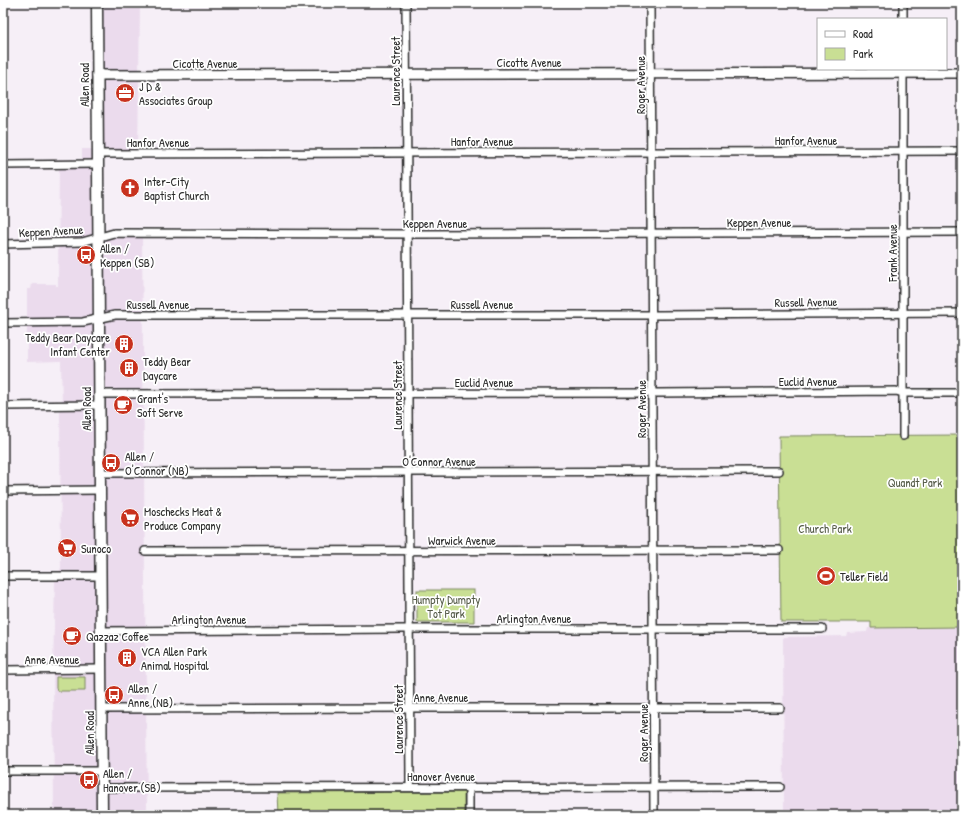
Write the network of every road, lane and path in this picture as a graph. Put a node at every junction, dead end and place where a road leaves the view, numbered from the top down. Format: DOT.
graph roads {
  1 [pos="96,3"];
  2 [pos="406,3"];
  3 [pos="650,3"];
  4 [pos="903,3"];
  5 [pos="903,18"];
  6 [pos="903,71"];
  7 [pos="962,73"];
  8 [pos="406,74"];
  9 [pos="651,74"];
  10 [pos="97,75"];
  11 [pos="651,151"];
  12 [pos="902,151"];
  13 [pos="962,151"];
  14 [pos="407,153"];
  15 [pos="97,154"];
  16 [pos="98,164"];
  17 [pos="3,165"];
  18 [pos="962,232"];
  19 [pos="651,233"];
  20 [pos="903,233"];
  21 [pos="407,234"];
  22 [pos="98,238"];
  23 [pos="3,244"];
  24 [pos="903,312"];
  25 [pos="962,313"];
  26 [pos="408,315"];
  27 [pos="652,315"];
  28 [pos="99,318"];
  29 [pos="3,323"];
  30 [pos="652,393"];
  31 [pos="904,393"];
  32 [pos="962,393"];
  33 [pos="99,394"];
  34 [pos="408,394"];
  35 [pos="99,405"];
  36 [pos="3,406"];
  37 [pos="903,436"];
  38 [pos="779,471"];
  39 [pos="408,472"];
  40 [pos="652,472"];
  41 [pos="100,473"];
  42 [pos="100,490"];
  43 [pos="3,491"];
  44 [pos="779,550"];
  45 [pos="145,551"];
  46 [pos="409,551"];
  47 [pos="653,551"];
  48 [pos="3,576"];
  49 [pos="100,576"];
  50 [pos="409,629"];
  51 [pos="822,629"];
  52 [pos="653,630"];
  53 [pos="101,631"];
  54 [pos="3,670"];
  55 [pos="101,670"];
  56 [pos="409,708"];
  57 [pos="654,708"];
  58 [pos="780,708"];
  59 [pos="101,709"];
  60 [pos="3,771"];
  61 [pos="102,771"];
  62 [pos="410,787"];
  63 [pos="469,787"];
  64 [pos="654,787"];
  65 [pos="780,787"];
  66 [pos="102,788"];
  67 [pos="102,815"];
  68 [pos="469,815"];
  69 [pos="654,815"];
  1 -- 10 [label="main road, Allen Road"];
  2 -- 8 [label="street, Laurence Street"];
  3 -- 9 [label="street, Roger Avenue"];
  4 -- 5 [label="street"];
  6 -- 7 [label="street, Cicotte Avenue"];
  6 -- 9 [label="street, Cicotte Avenue"];
  6 -- 12 [label="street, Frank Avenue"];
  8 -- 9 [label="street, Cicotte Avenue"];
  8 -- 10 [label="street, Cicotte Avenue"];
  8 -- 14 [label="street, Laurence Street"];
  9 -- 11 [label="street, Roger Avenue"];
  10 -- 15 [label="main road, Allen Road"];
  11 -- 12 [label="street, Hanfor Avenue"];
  11 -- 14 [label="street, Hanfor Avenue"];
  11 -- 19 [label="street, Roger Avenue"];
  12 -- 13 [label="street, Hanfor Avenue"];
  12 -- 20 [label="street, Frank Avenue"];
  14 -- 15 [label="street, Hanfor Avenue"];
  14 -- 21 [label="street, Laurence Street"];
  15 -- 16 [label="main road, Allen Road"];
  16 -- 17 [label="street"];
  16 -- 22 [label="main road, Allen Road"];
  18 -- 20 [label="street, Keppen Avenue"];
  19 -- 20 [label="street, Keppen Avenue"];
  19 -- 21 [label="street, Keppen Avenue"];
  19 -- 27 [label="street, Roger Avenue"];
  20 -- 24 [label="street, Frank Avenue"];
  21 -- 22 [label="street, Keppen Avenue"];
  21 -- 26 [label="street, Laurence Street"];
  22 -- 23 [label="street, Keppen Avenue"];
  22 -- 28 [label="main road, Allen Road"];
  24 -- 25 [label="street, Russell Avenue"];
  24 -- 27 [label="street, Russell Avenue"];
  24 -- 31 [label="street, Frank Avenue"];
  26 -- 27 [label="street, Russell Avenue"];
  26 -- 28 [label="street, Russell Avenue"];
  26 -- 34 [label="street, Laurence Street"];
  27 -- 30 [label="street, Roger Avenue"];
  28 -- 29 [label="street, Russell Avenue"];
  28 -- 33 [label="main road, Allen Road"];
  30 -- 31 [label="street, Euclid Avenue"];
  30 -- 34 [label="street, Euclid Avenue"];
  30 -- 40 [label="street, Roger Avenue"];
  31 -- 32 [label="street, Euclid Avenue"];
  31 -- 37 [label="street, Frank Avenue"];
  33 -- 34 [label="street, Euclid Avenue"];
  33 -- 35 [label="main road, Allen Road"];
  34 -- 39 [label="street, Laurence Street"];
  35 -- 36 [label="street"];
  35 -- 41 [label="main road, Allen Road"];
  38 -- 40 [label="street, O'Connor Avenue"];
  39 -- 40 [label="street, O'Connor Avenue"];
  39 -- 41 [label="street, O'Connor Avenue"];
  39 -- 46 [label="street, Laurence Street"];
  40 -- 47 [label="street, Roger Avenue"];
  41 -- 42 [label="main road, Allen Road"];
  42 -- 43 [label="street"];
  42 -- 49 [label="main road, Allen Road"];
  44 -- 47 [label="street, Warwick Avenue"];
  45 -- 46 [label="street, Warwick Avenue"];
  46 -- 47 [label="street, Warwick Avenue"];
  46 -- 50 [label="street, Laurence Street"];
  47 -- 52 [label="street, Roger Avenue"];
  48 -- 49 [label="street"];
  49 -- 53 [label="main road, Allen Road"];
  50 -- 52 [label="street, Arlington Avenue"];
  50 -- 53 [label="street, Arlington Avenue"];
  50 -- 56 [label="street, Laurence Street"];
  51 -- 52 [label="street, Arlington Avenue"];
  52 -- 57 [label="street, Roger Avenue"];
  53 -- 55 [label="main road, Allen Road"];
  54 -- 55 [label="street, Anne Avenue"];
  55 -- 59 [label="main road, Allen Road"];
  56 -- 57 [label="street, Anne Avenue"];
  56 -- 59 [label="street, Anne Avenue"];
  56 -- 62 [label="street, Laurence Street"];
  57 -- 58 [label="street, Anne Avenue"];
  57 -- 64 [label="street, Roger Avenue"];
  59 -- 61 [label="main road, Allen Road"];
  60 -- 61 [label="street"];
  61 -- 66 [label="main road, Allen Road"];
  62 -- 63 [label="street, Hanover Avenue"];
  62 -- 66 [label="street, Hanover Avenue"];
  63 -- 64 [label="street, Hanover Avenue"];
  63 -- 68 [label="street"];
  64 -- 65 [label="street, Hanover Avenue"];
  64 -- 69 [label="street, Roger Avenue"];
  66 -- 67 [label="main road, Allen Road"];
}
